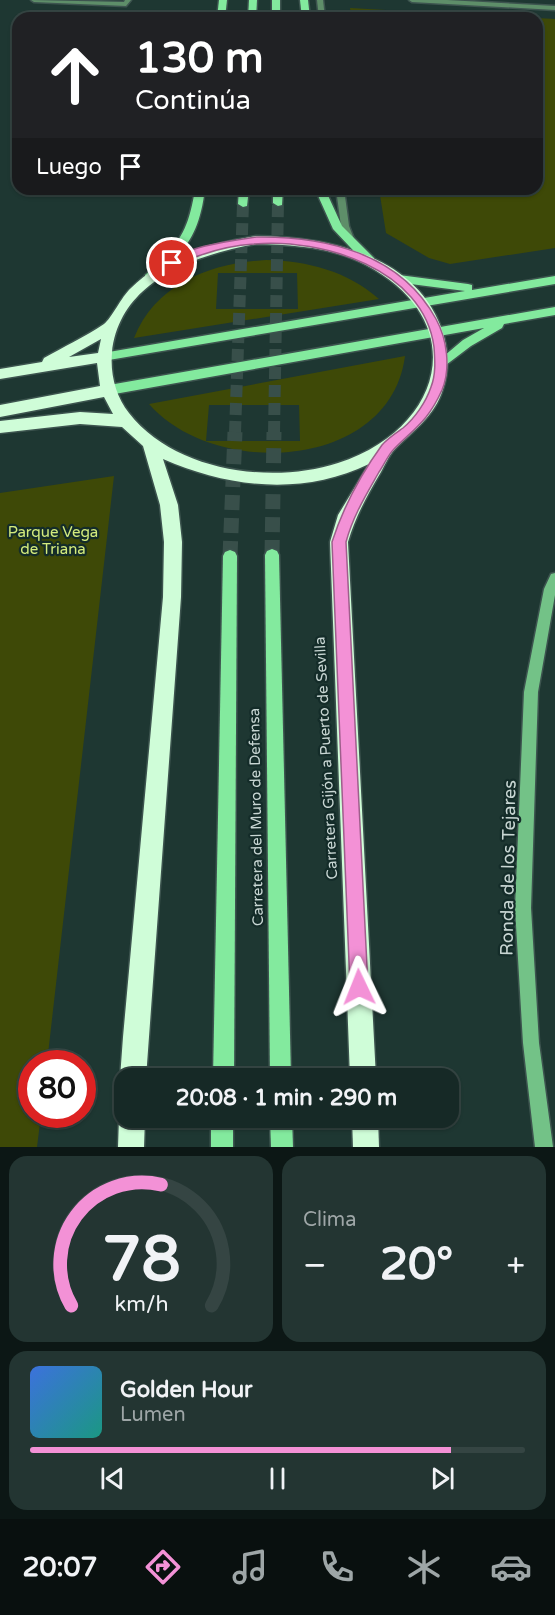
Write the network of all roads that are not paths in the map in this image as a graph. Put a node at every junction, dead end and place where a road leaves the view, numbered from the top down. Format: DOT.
graph roads {
  1 [pos="33,0"];
  2 [pos="128,0"];
  3 [pos="412,0"];
  4 [pos="555,8"];
  5 [pos="199,195"];
  6 [pos="244,195"];
  7 [pos="278,195"];
  8 [pos="323,195"];
  9 [pos="341,195"];
  10 [pos="278,203"];
  11 [pos="243,204"];
  12 [pos="352,245"];
  13 [pos="370,261"];
  14 [pos="149,278"];
  15 [pos="399,279"];
  16 [pos="555,280"];
  17 [pos="492,290"];
  18 [pos="422,303"];
  19 [pos="555,311"];
  20 [pos="509,319"];
  21 [pos="110,327"];
  22 [pos="437,332"];
  23 [pos="103,357"];
  24 [pos="441,364"];
  25 [pos="41,367"];
  26 [pos="0,374"];
  27 [pos="109,390"];
  28 [pos="0,411"];
  29 [pos="127,421"];
  30 [pos="0,427"];
  31 [pos="150,442"];
  32 [pos="388,447"];
  33 [pos="272,555"];
  34 [pos="230,556"];
  35 [pos="553,586"];
  36 [pos="133,1068"];
  37 [pos="223,1068"];
  38 [pos="281,1068"];
  39 [pos="363,1068"];
  40 [pos="132,1128"];
  41 [pos="222,1128"];
  42 [pos="281,1128"];
  43 [pos="365,1128"];
  44 [pos="131,1147"];
  45 [pos="222,1147"];
  46 [pos="282,1147"];
  47 [pos="366,1147"];
  48 [pos="544,1147"];
  1 -- 2 [label="street"];
  3 -- 4 [label="street"];
  5 -- 14 [label="main road"];
  6 -- 11 [label="main road"];
  7 -- 10 [label="main road"];
  8 -- 12 [label="main road"];
  9 -- 12 [label="street"];
  12 -- 13 [label="main road"];
  13 -- 14 [label="highway"];
  13 -- 15 [label="highway"];
  14 -- 21 [label="highway"];
  15 -- 17 [label="main road"];
  15 -- 18 [label="highway"];
  16 -- 17 [label="main road"];
  17 -- 18 [label="main road"];
  18 -- 22 [label="highway"];
  18 -- 23 [label="main road"];
  19 -- 20 [label="main road"];
  20 -- 22 [label="main road"];
  20 -- 24 [label="main road"];
  21 -- 23 [label="highway"];
  21 -- 25 [label="highway"];
  22 -- 24 [label="highway"];
  22 -- 27 [label="main road"];
  23 -- 25 [label="highway"];
  23 -- 27 [label="highway"];
  24 -- 32 [label="highway"];
  25 -- 26 [label="highway"];
  27 -- 28 [label="highway"];
  27 -- 29 [label="highway"];
  29 -- 30 [label="highway"];
  29 -- 31 [label="highway"];
  31 -- 32 [label="highway"];
  31 -- 36 [label="highway"];
  32 -- 39 [label="highway, Carretera Gijón a Puerto de Sevilla"];
  33 -- 38 [label="main road, Carretera del Muro de Defensa"];
  34 -- 37 [label="main road, Carretera del Muro de Defensa"];
  35 -- 48 [label="street, Ronda de los Tejares"];
  40 -- 44 [label="highway"];
  41 -- 45 [label="main road"];
  42 -- 46 [label="main road"];
  43 -- 47 [label="highway"];
}
